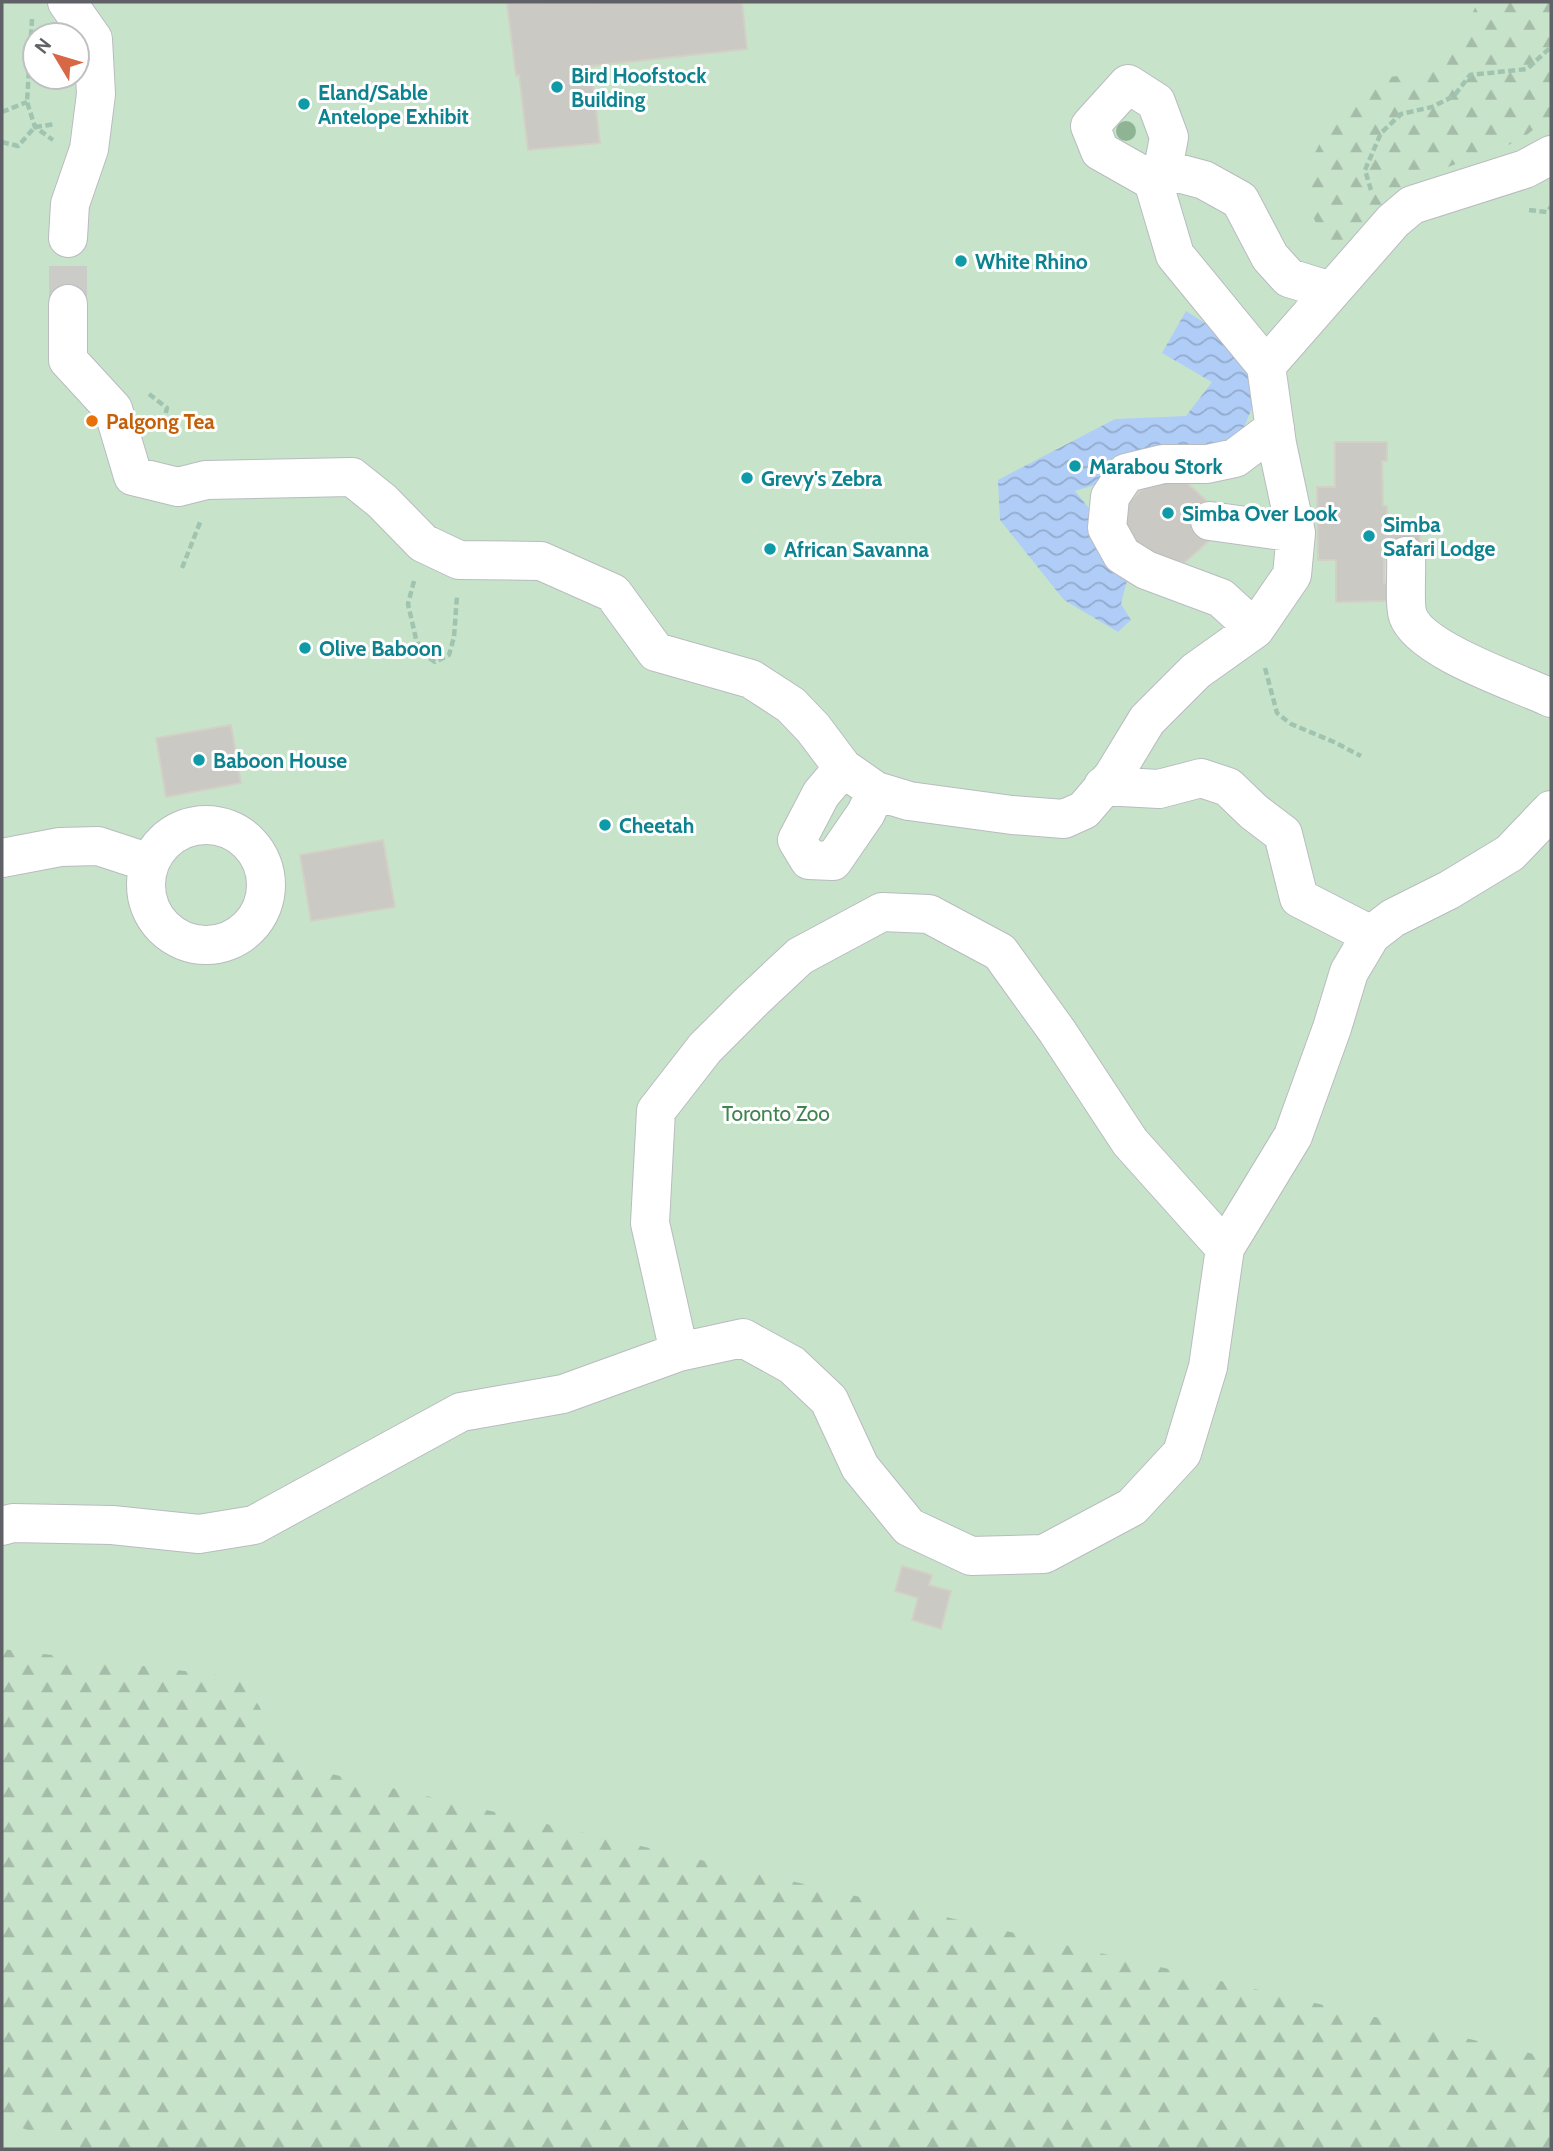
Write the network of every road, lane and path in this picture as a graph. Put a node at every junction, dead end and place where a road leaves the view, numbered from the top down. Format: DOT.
graph roads {
  1 [pos="67,2"];
  2 [pos="32,14"];
  3 [pos="1551,47"];
  4 [pos="27,102"];
  5 [pos="2,112"];
  6 [pos="94,120"];
  7 [pos="35,127"];
  8 [pos="2,142"];
  9 [pos="1551,155"];
  10 [pos="84,164"];
  11 [pos="1393,221"];
  12 [pos="68,238"];
  13 [pos="1331,291"];
  14 [pos="68,304"];
  15 [pos="1266,366"];
  16 [pos="1275,428"];
  17 [pos="1210,521"];
  18 [pos="1296,533"];
  19 [pos="423,543"];
  20 [pos="1406,556"];
  21 [pos="459,560"];
  22 [pos="1255,629"];
  23 [pos="1551,698"];
  24 [pos="1362,756"];
  25 [pos="844,768"];
  26 [pos="1103,786"];
  27 [pos="876,791"];
  28 [pos="1551,810"];
  29 [pos="2,858"];
  30 [pos="149,863"];
  31 [pos="1371,935"];
  32 [pos="1225,1248"];
  33 [pos="679,1352"];
  34 [pos="2,1525"];
  1 -- 6 [label="street"];
  2 -- 4 [label="path"];
  3 -- 11 [label="path"];
  4 -- 5 [label="path"];
  4 -- 7 [label="path"];
  6 -- 7 [label="path"];
  6 -- 10 [label="street"];
  7 -- 8 [label="path"];
  7 -- 10 [label="path"];
  9 -- 11 [label="street"];
  10 -- 12 [label="street"];
  11 -- 13 [label="street"];
  13 -- 15 [label="street"];
  13 -- 15 [label="street"];
  14 -- 19 [label="street"];
  15 -- 16 [label="street"];
  16 -- 18 [label="street"];
  16 -- 22 [label="street"];
  17 -- 18 [label="street"];
  18 -- 22 [label="street"];
  19 -- 21 [label="street"];
  19 -- 21 [label="path"];
  20 -- 23 [label="street"];
  21 -- 25 [label="street"];
  22 -- 24 [label="path"];
  22 -- 26 [label="street"];
  25 -- 27 [label="street"];
  25 -- 27 [label="street"];
  26 -- 27 [label="street"];
  26 -- 31 [label="street"];
  28 -- 31 [label="street"];
  29 -- 30 [label="street"];
  31 -- 32 [label="street"];
  32 -- 33 [label="street"];
  32 -- 33 [label="street"];
  33 -- 34 [label="street"];
}
